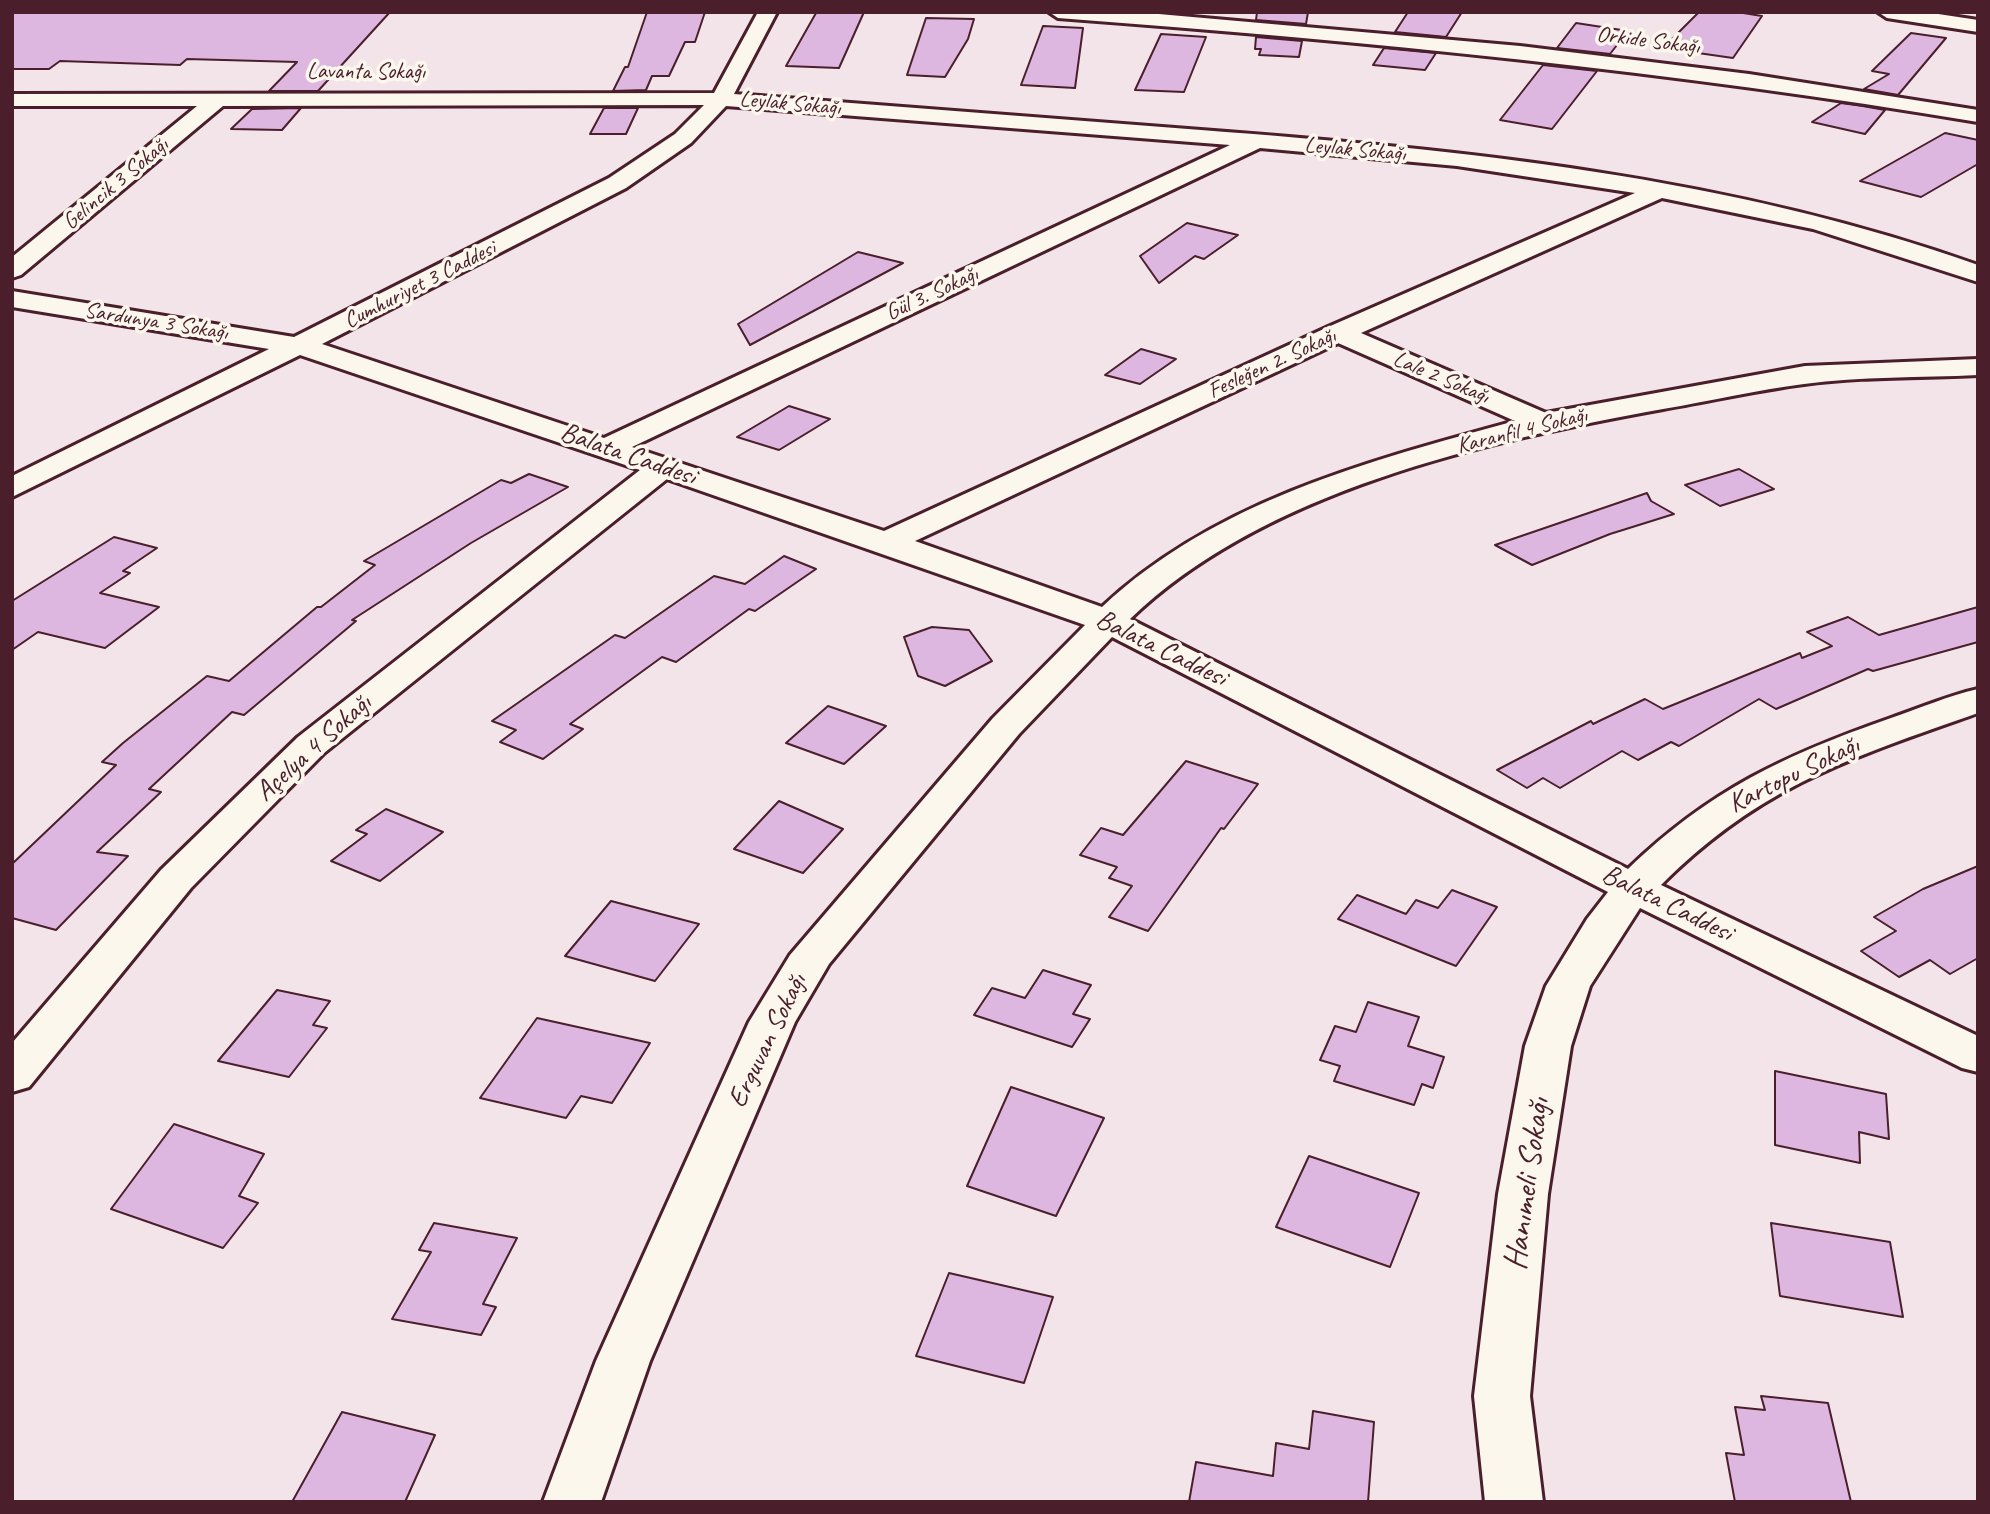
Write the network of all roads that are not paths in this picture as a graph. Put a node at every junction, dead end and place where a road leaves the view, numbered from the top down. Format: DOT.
graph roads {
  1 [pos="768,12"];
  2 [pos="1058,12"];
  3 [pos="1887,12"];
  4 [pos="1922,14"];
  5 [pos="1978,26"];
  6 [pos="219,99"];
  7 [pos="721,99"];
  8 [pos="12,100"];
  9 [pos="1978,116"];
  10 [pos="1257,141"];
  11 [pos="1661,190"];
  12 [pos="12,270"];
  13 [pos="1978,274"];
  14 [pos="12,299"];
  15 [pos="1338,333"];
  16 [pos="300,346"];
  17 [pos="1978,367"];
  18 [pos="1543,422"];
  19 [pos="608,447"];
  20 [pos="661,468"];
  21 [pos="12,488"];
  22 [pos="886,542"];
  23 [pos="1108,621"];
  24 [pos="1978,700"];
  25 [pos="1633,888"];
  26 [pos="1978,1056"];
  27 [pos="12,1075"];
  28 [pos="572,1502"];
  29 [pos="1514,1502"];
  1 -- 7 [label="street, Cumhuriyet 3 Caddesi"];
  2 -- 9 [label="street, Orkide Sokağı"];
  3 -- 4 [label="street"];
  4 -- 5 [label="street"];
  6 -- 7 [label="street, Lavanta Sokağı"];
  6 -- 8 [label="street, Lavanta Sokağı"];
  6 -- 12 [label="street, Gelincik 3 Sokağı"];
  7 -- 10 [label="street, Leylak Sokağı"];
  7 -- 16 [label="street, Cumhuriyet 3 Caddesi"];
  10 -- 11 [label="street, Leylak Sokağı"];
  10 -- 19 [label="street, Gül 3. Sokağı"];
  11 -- 13 [label="street, Leylak Sokağı"];
  11 -- 15 [label="street, Fesleğen 2. Sokağı"];
  14 -- 16 [label="street, Sardunya 3 Sokağı"];
  15 -- 18 [label="street, Lale 2 Sokağı"];
  15 -- 22 [label="street, Fesleğen 2. Sokağı"];
  16 -- 19 [label="street, Balata Caddesi"];
  16 -- 21 [label="street, Cumhuriyet 3 Caddesi"];
  17 -- 18 [label="street, Karanfil 4 Sokağı"];
  18 -- 23 [label="street, Karanfil 4 Sokağı"];
  19 -- 20 [label="street, Balata Caddesi"];
  20 -- 22 [label="street, Balata Caddesi"];
  20 -- 27 [label="street, Açelya 4 Sokağı"];
  22 -- 23 [label="street, Balata Caddesi"];
  23 -- 25 [label="street, Balata Caddesi"];
  23 -- 28 [label="street, Erguvan Sokağı"];
  24 -- 25 [label="street, Kartopu Sokağı"];
  25 -- 26 [label="street, Balata Caddesi"];
  25 -- 29 [label="street, Hanımeli Sokağı"];
}
